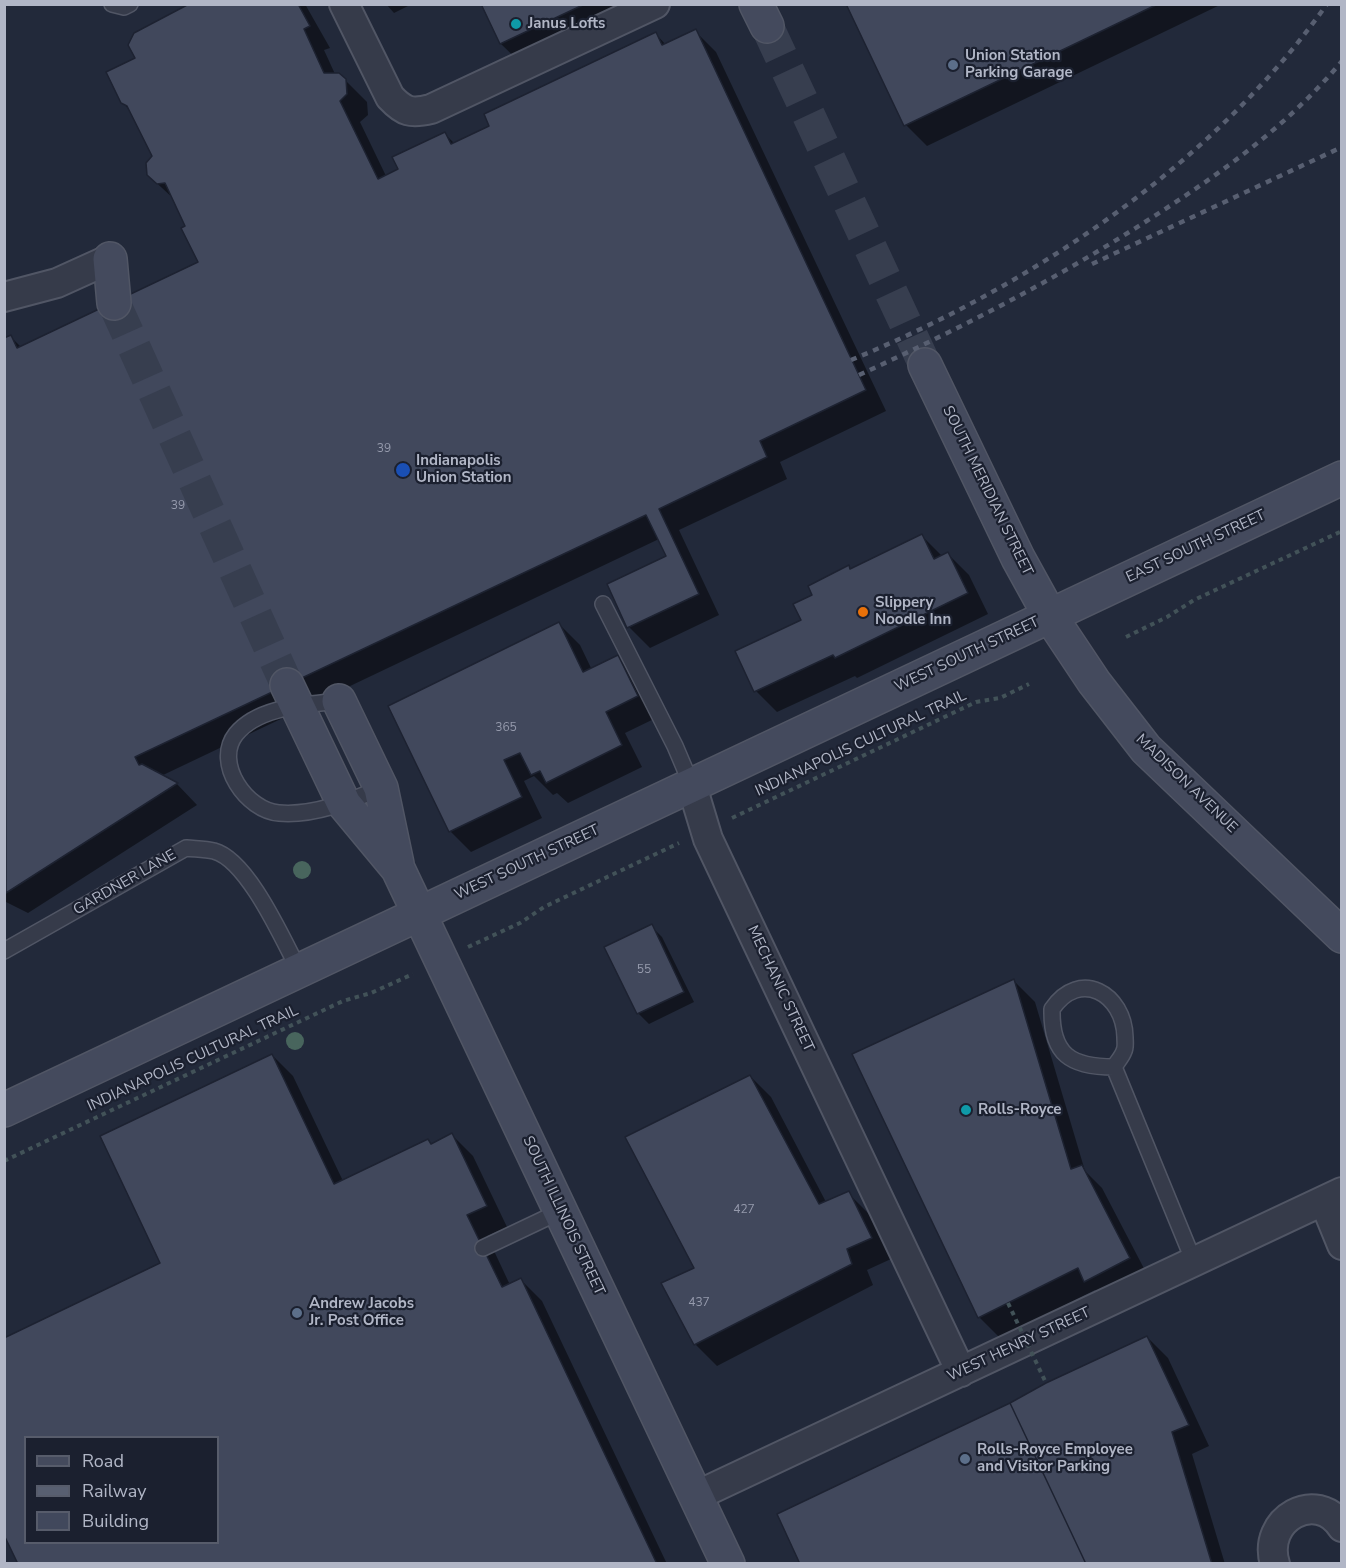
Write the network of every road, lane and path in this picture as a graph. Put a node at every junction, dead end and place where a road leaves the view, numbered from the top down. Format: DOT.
graph roads {
  1 [pos="112,4"];
  2 [pos="130,4"];
  3 [pos="344,4"];
  4 [pos="655,4"];
  5 [pos="110,259"];
  6 [pos="4,297"];
  7 [pos="114,303"];
  8 [pos="925,364"];
  9 [pos="1341,478"];
  10 [pos="1341,531"];
  11 [pos="603,604"];
  12 [pos="1050,616"];
  13 [pos="1126,637"];
  14 [pos="1029,684"];
  15 [pos="293,696"];
  16 [pos="339,701"];
  17 [pos="692,786"];
  18 [pos="381,788"];
  19 [pos="344,804"];
  20 [pos="738,816"];
  21 [pos="666,850"];
  22 [pos="398,869"];
  23 [pos="420,913"];
  24 [pos="1341,936"];
  25 [pos="483,940"];
  26 [pos="4,951"];
  27 [pos="299,970"];
  28 [pos="394,983"];
  29 [pos="1114,1067"];
  30 [pos="4,1110"];
  31 [pos="4,1161"];
  32 [pos="1333,1197"];
  33 [pos="561,1211"];
  34 [pos="1341,1245"];
  35 [pos="483,1248"];
  36 [pos="1194,1262"];
  37 [pos="1008,1303"];
  38 [pos="961,1372"];
  39 [pos="1046,1383"];
  40 [pos="696,1496"];
  41 [pos="1341,1527"];
  42 [pos="728,1563"];
  43 [pos="1275,1563"];
  1 -- 2 [label="lane"];
  3 -- 4 [label="street"];
  5 -- 6 [label="street"];
  5 -- 7 [label="main road"];
  8 -- 12 [label="main road, SOUTH MERIDIAN STREET"];
  9 -- 12 [label="main road, EAST SOUTH STREET"];
  10 -- 13 [label="path"];
  11 -- 17 [label="lane, MECHANIC STREET"];
  12 -- 17 [label="main road, WEST SOUTH STREET"];
  12 -- 24 [label="main road, MADISON AVENUE"];
  14 -- 20 [label="path, INDIANAPOLIS CULTURAL TRAIL"];
  15 -- 16 [label="lane"];
  15 -- 19 [label="main road, SOUTH ILLINOIS STREET"];
  15 -- 19 [label="lane"];
  16 -- 18 [label="main road, SOUTH ILLINOIS STREET"];
  17 -- 23 [label="main road, WEST SOUTH STREET"];
  17 -- 38 [label="street, MECHANIC STREET"];
  18 -- 19 [label="lane"];
  18 -- 22 [label="main road, SOUTH ILLINOIS STREET"];
  19 -- 22 [label="main road, SOUTH ILLINOIS STREET"];
  21 -- 25 [label="path"];
  22 -- 23 [label="main road, SOUTH ILLINOIS STREET"];
  23 -- 27 [label="main road, WEST SOUTH STREET"];
  23 -- 33 [label="main road, SOUTH ILLINOIS STREET"];
  26 -- 27 [label="lane, GARDNER LANE"];
  27 -- 30 [label="main road, WEST SOUTH STREET"];
  28 -- 31 [label="path, INDIANAPOLIS CULTURAL TRAIL"];
  29 -- 29 [label="lane"];
  29 -- 36 [label="lane"];
  32 -- 34 [label="street"];
  32 -- 36 [label="street, WEST HENRY STREET"];
  33 -- 35 [label="lane"];
  33 -- 40 [label="main road, SOUTH ILLINOIS STREET"];
  36 -- 38 [label="street, WEST HENRY STREET"];
  37 -- 39 [label="path, bridge"];
  38 -- 40 [label="street, WEST HENRY STREET"];
  40 -- 42 [label="main road, SOUTH ILLINOIS STREET"];
  41 -- 43 [label="street"];
}
